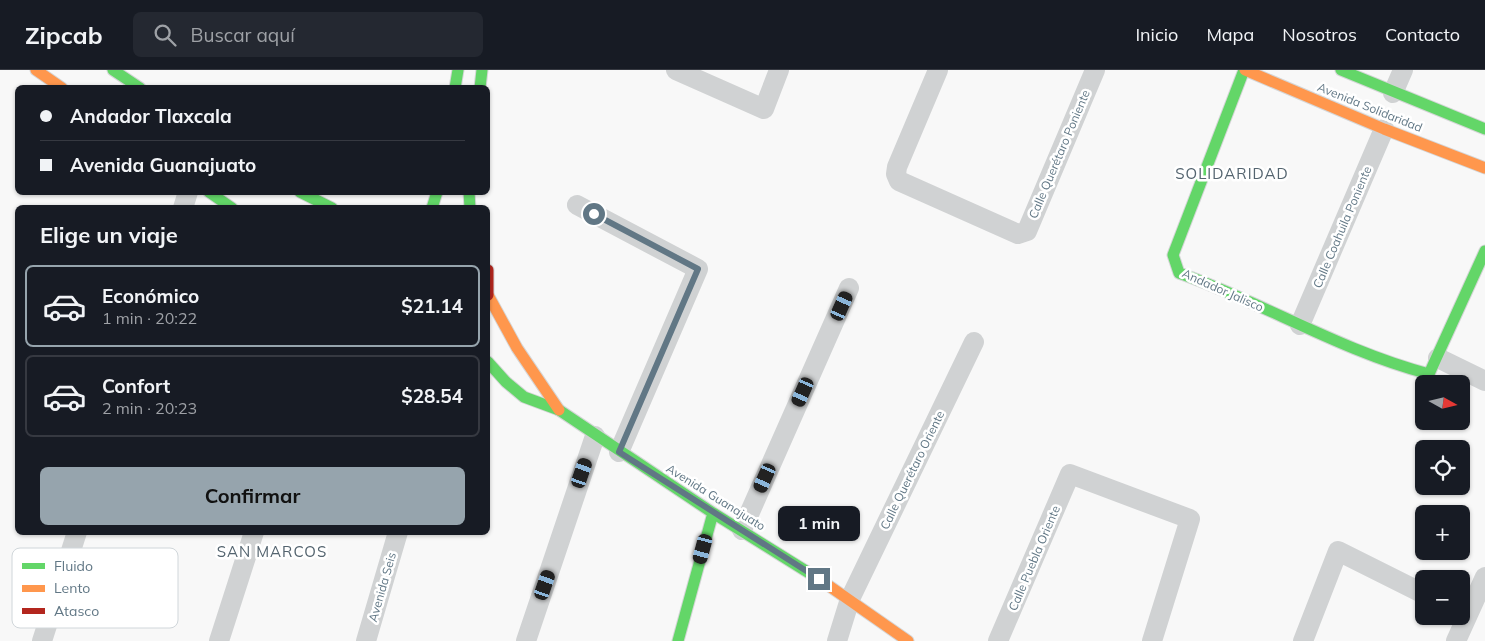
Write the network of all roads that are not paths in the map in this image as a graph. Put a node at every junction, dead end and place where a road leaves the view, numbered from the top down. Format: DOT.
graph roads {
  1 [pos="36,70"];
  2 [pos="113,70"];
  3 [pos="458,70"];
  4 [pos="482,70"];
  5 [pos="676,70"];
  6 [pos="779,70"];
  7 [pos="938,70"];
  8 [pos="1096,70"];
  9 [pos="1245,70"];
  10 [pos="1341,70"];
  11 [pos="1403,70"];
  12 [pos="58,85"];
  13 [pos="136,85"];
  14 [pos="456,85"];
  15 [pos="480,85"];
  16 [pos="1393,93"];
  17 [pos="1384,129"];
  18 [pos="1485,129"];
  19 [pos="1485,168"];
  20 [pos="213,195"];
  21 [pos="306,195"];
  22 [pos="577,204"];
  23 [pos="228,205"];
  24 [pos="326,205"];
  25 [pos="1485,251"];
  26 [pos="849,288"];
  27 [pos="490,299"];
  28 [pos="1300,325"];
  29 [pos="974,342"];
  30 [pos="1438,358"];
  31 [pos="490,364"];
  32 [pos="1485,381"];
  33 [pos="559,410"];
  34 [pos="595,436"];
  35 [pos="619,452"];
  36 [pos="713,513"];
  37 [pos="742,530"];
  38 [pos="76,535"];
  39 [pos="253,535"];
  40 [pos="397,535"];
  41 [pos="72,548"];
  42 [pos="1483,588"];
  43 [pos="1415,590"];
  44 [pos="850,599"];
  45 [pos="1470,605"];
  46 [pos="1461,625"];
  47 [pos="46,628"];
  48 [pos="42,641"];
  49 [pos="219,641"];
  50 [pos="366,641"];
  51 [pos="526,641"];
  52 [pos="678,641"];
  53 [pos="837,641"];
  54 [pos="908,641"];
  55 [pos="998,641"];
  56 [pos="1152,641"];
  57 [pos="1303,641"];
  58 [pos="1456,641"];
  1 -- 12 [label="street"];
  2 -- 13 [label="street"];
  3 -- 14 [label="street"];
  4 -- 15 [label="street"];
  5 -- 6 [label="street"];
  7 -- 8 [label="street, Calle Querétaro Poniente"];
  9 -- 17 [label="street, Avenida Solidaridad"];
  9 -- 28 [label="street, Andador Jalisco"];
  10 -- 16 [label="street, Avenida Solidaridad"];
  11 -- 16 [label="street"];
  16 -- 18 [label="street, Avenida Solidaridad"];
  17 -- 19 [label="street, Avenida Solidaridad"];
  17 -- 28 [label="street, Calle Coahuila Poniente"];
  20 -- 23 [label="street"];
  21 -- 24 [label="street"];
  22 -- 35 [label="street"];
  25 -- 30 [label="street"];
  26 -- 37 [label="street"];
  27 -- 33 [label="street, Avenida Guanajuato"];
  28 -- 30 [label="street, Andador Jalisco"];
  29 -- 44 [label="street, Calle Querétaro Oriente"];
  30 -- 32 [label="street"];
  31 -- 33 [label="street, Avenida Guanajuato"];
  33 -- 34 [label="street, Avenida Guanajuato"];
  34 -- 35 [label="street, Avenida Guanajuato"];
  34 -- 51 [label="street"];
  35 -- 36 [label="street, Avenida Guanajuato"];
  36 -- 37 [label="street, Avenida Guanajuato"];
  36 -- 52 [label="street"];
  37 -- 44 [label="street, Avenida Guanajuato"];
  38 -- 41 [label="street"];
  39 -- 49 [label="street"];
  40 -- 50 [label="street, Avenida Seis"];
  42 -- 45 [label="street"];
  43 -- 57 [label="street"];
  44 -- 53 [label="street, Calle Querétaro Oriente"];
  44 -- 54 [label="street, Avenida Guanajuato"];
  46 -- 58 [label="street"];
  47 -- 48 [label="street"];
  55 -- 56 [label="street, Calle Puebla Oriente"];
}
